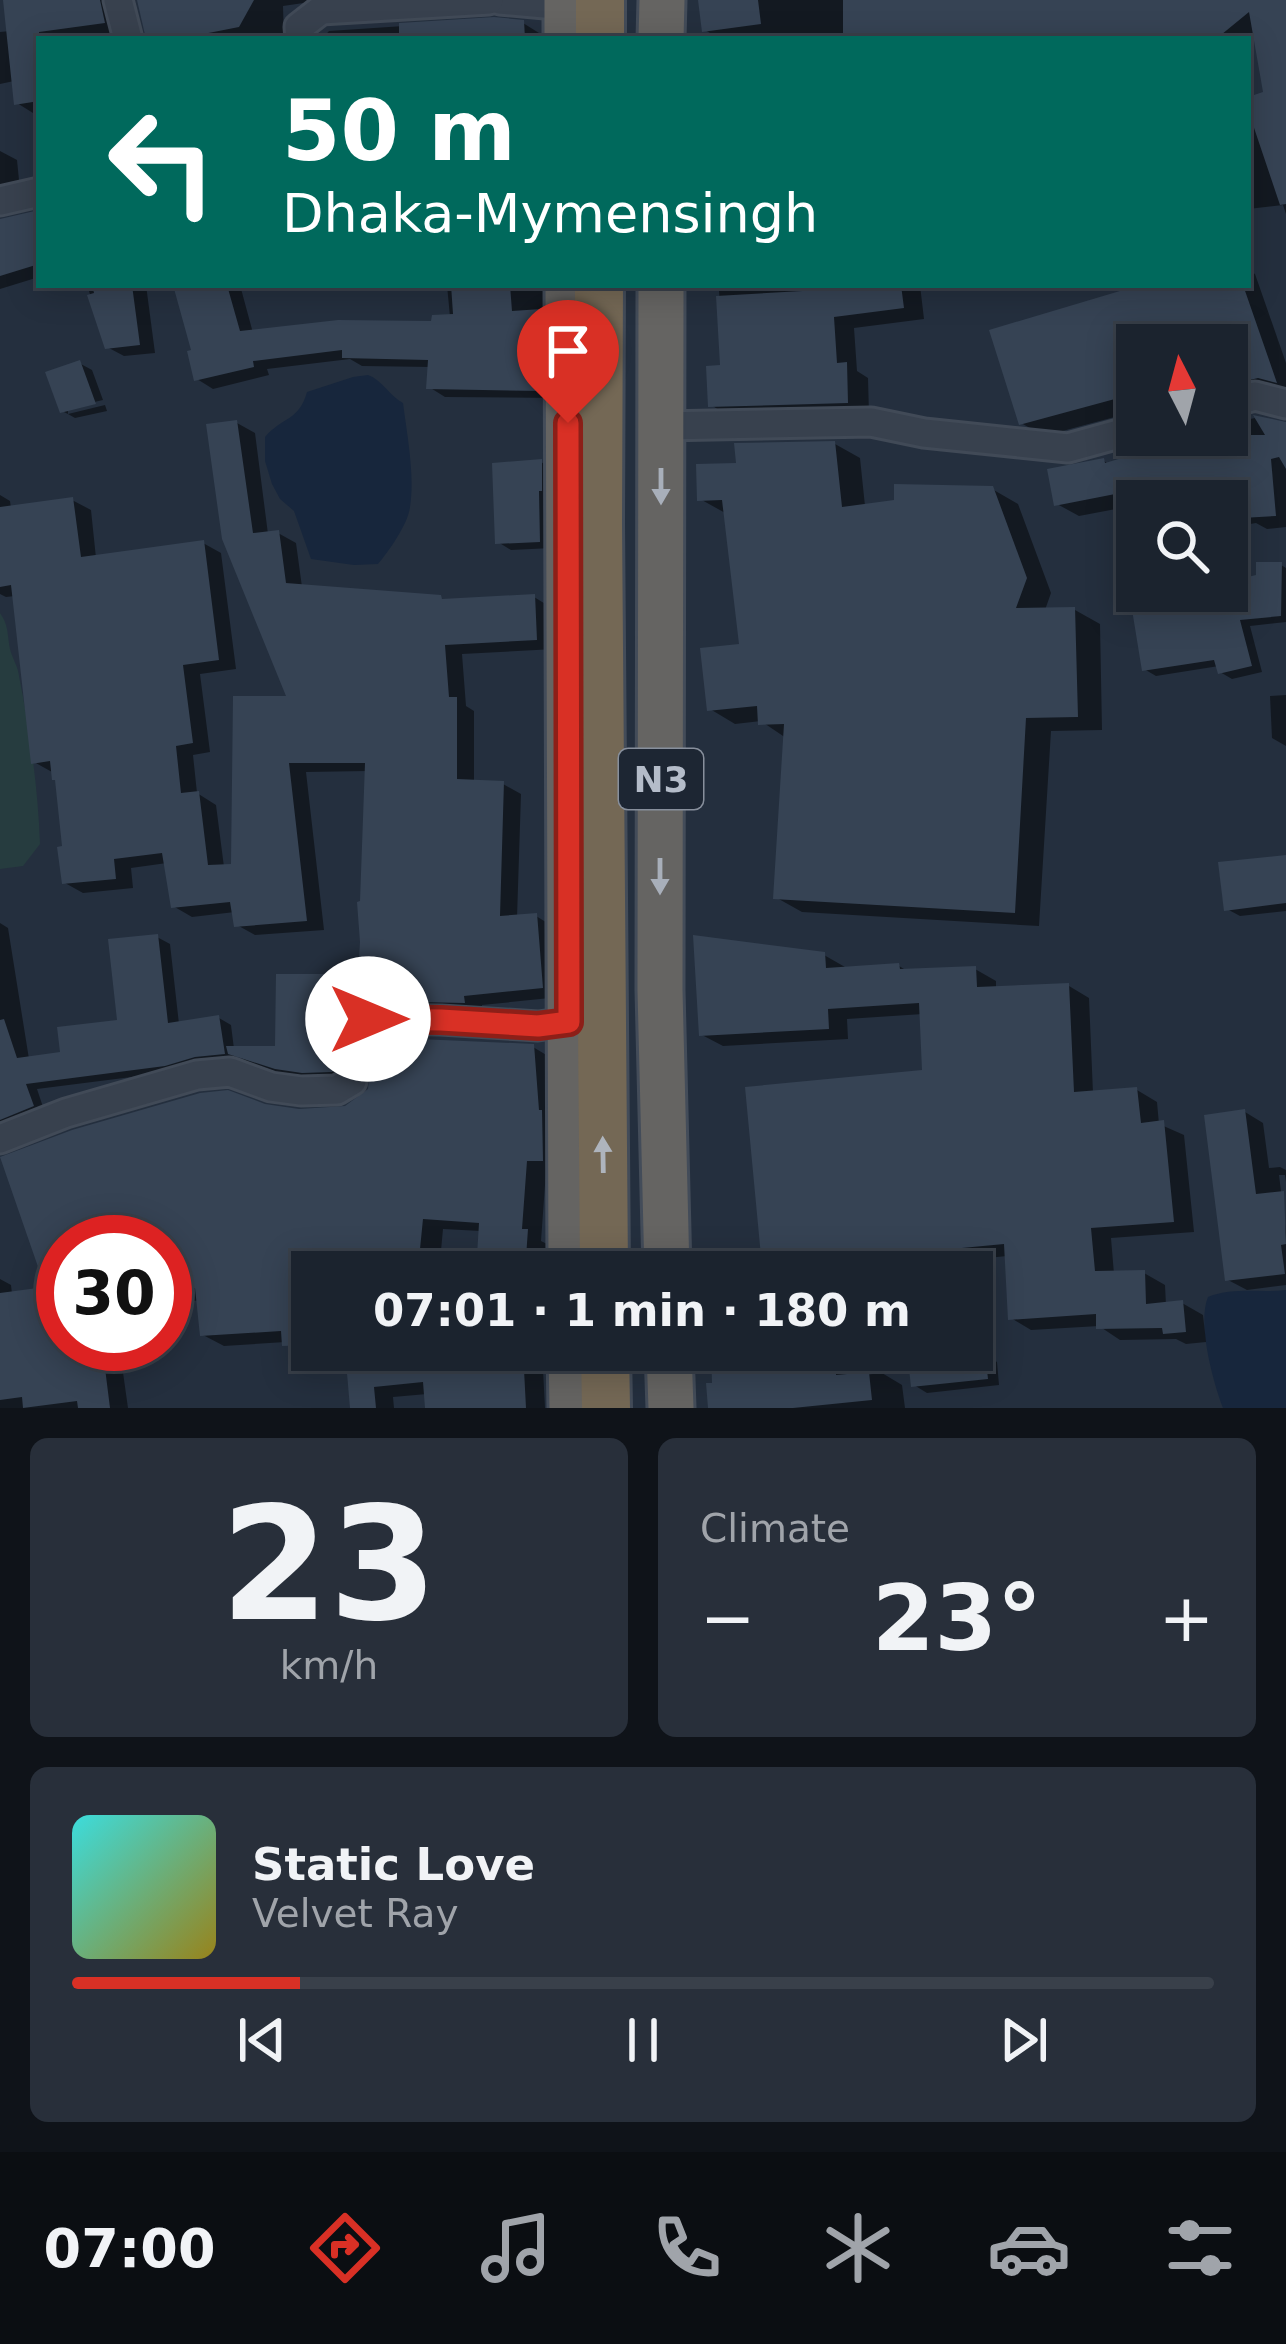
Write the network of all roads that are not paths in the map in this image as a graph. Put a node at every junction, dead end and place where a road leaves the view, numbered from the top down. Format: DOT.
graph roads {
  1 [pos="118,0"];
  2 [pos="490,0"];
  3 [pos="500,0"];
  4 [pos="662,0"];
  5 [pos="580,17"];
  6 [pos="127,36"];
  7 [pos="300,36"];
  8 [pos="661,36"];
  9 [pos="36,193"];
  10 [pos="0,201"];
  11 [pos="568,288"];
  12 [pos="599,288"];
  13 [pos="661,288"];
  14 [pos="1248,398"];
  15 [pos="1286,404"];
  16 [pos="662,426"];
  17 [pos="1116,435"];
  18 [pos="569,1022"];
  19 [pos="0,1139"];
  20 [pos="571,1251"];
  21 [pos="604,1251"];
  22 [pos="666,1251"];
  23 [pos="571,1371"];
  24 [pos="605,1371"];
  25 [pos="670,1371"];
  26 [pos="572,1408"];
  27 [pos="606,1408"];
  28 [pos="671,1408"];
  1 -- 6 [label="street"];
  2 -- 7 [label="street"];
  3 -- 5 [label="street"];
  4 -- 8 [label="highway"];
  9 -- 10 [label="street"];
  11 -- 18 [label="highway, N3"];
  21 -- 12 [label="highway, one-way"];
  13 -- 16 [label="highway, N3"];
  14 -- 15 [label="street"];
  16 -- 17 [label="street"];
  16 -- 22 [label="highway, N3, one-way"];
  18 -- 19 [label="street"];
  18 -- 20 [label="highway, N3"];
  23 -- 26 [label="highway"];
  24 -- 27 [label="highway"];
  25 -- 28 [label="highway"];
}
